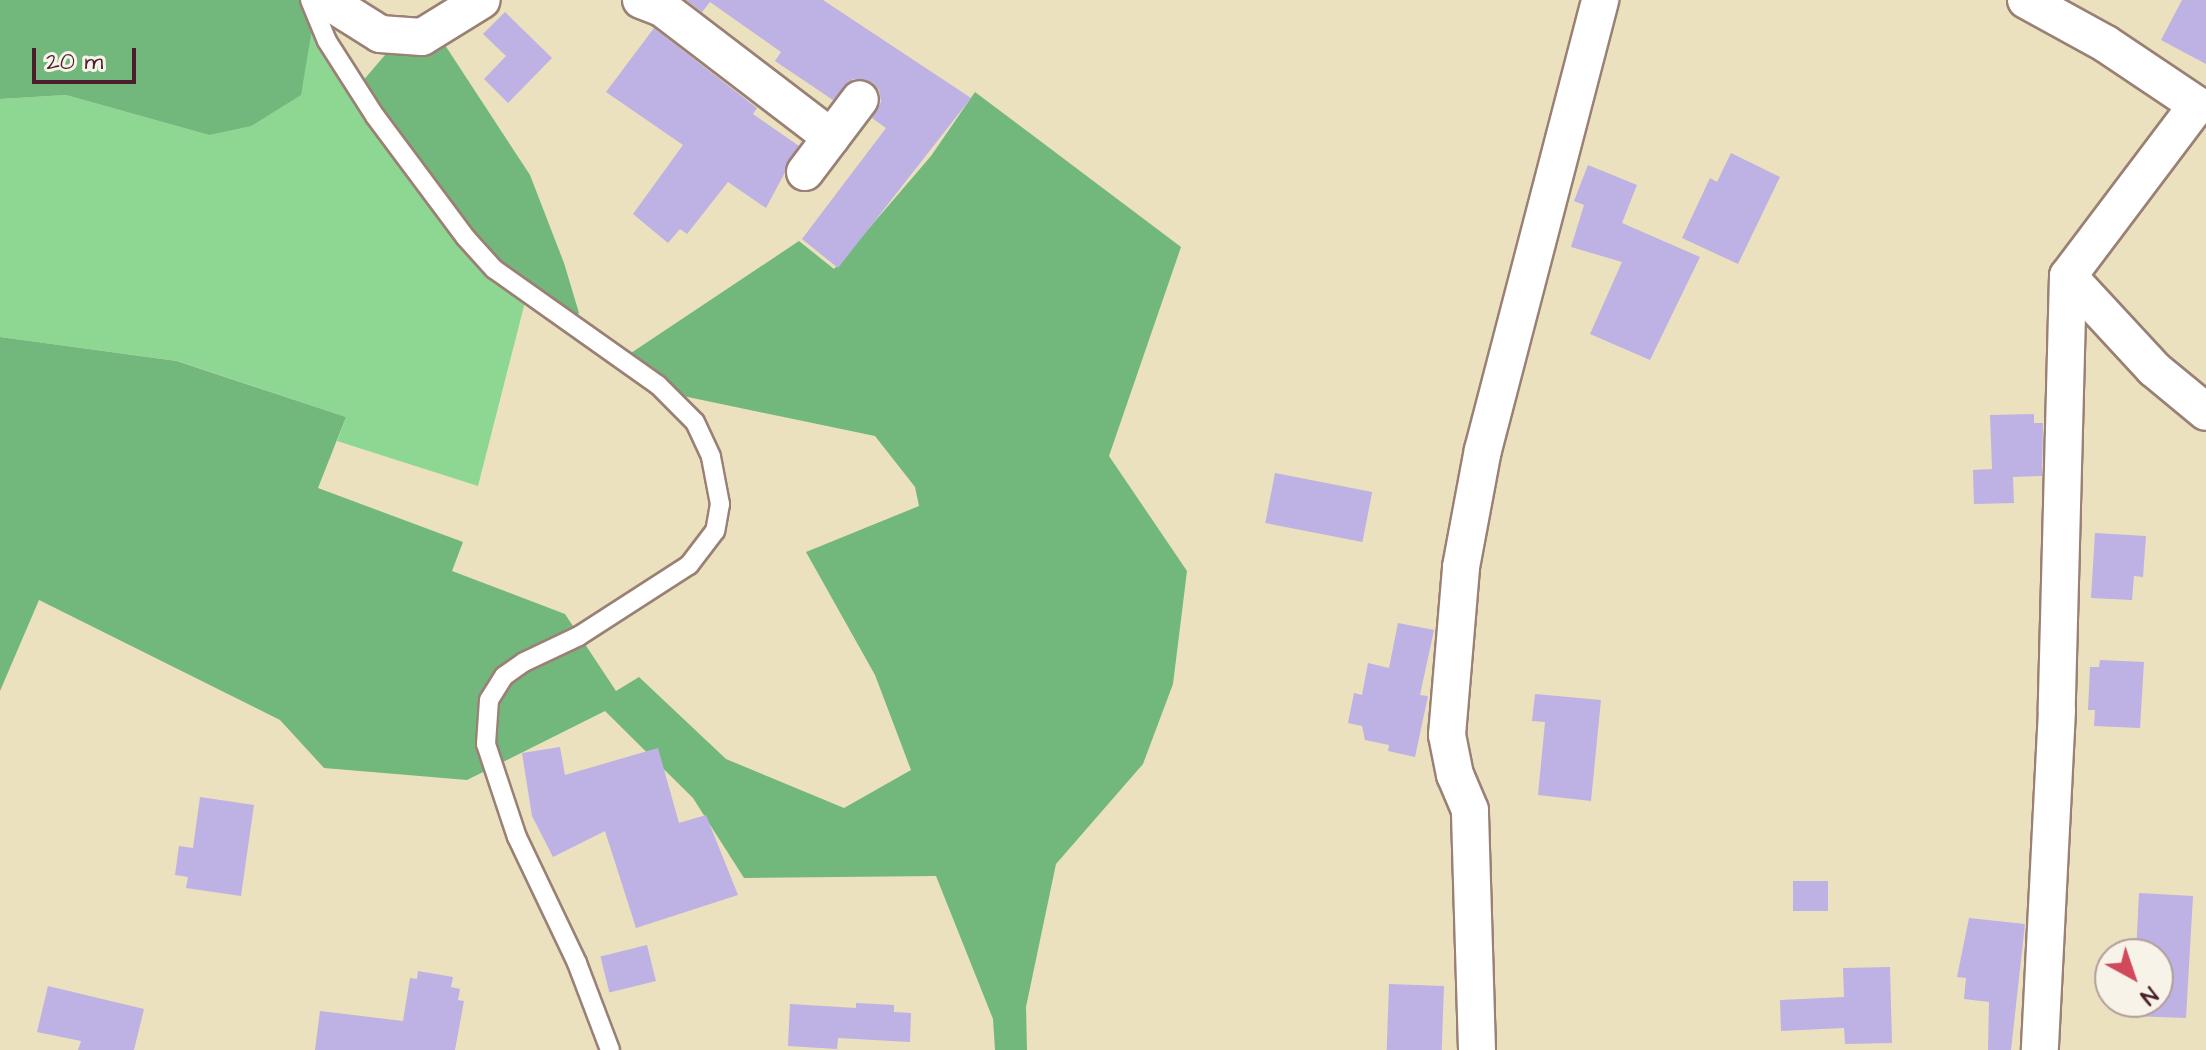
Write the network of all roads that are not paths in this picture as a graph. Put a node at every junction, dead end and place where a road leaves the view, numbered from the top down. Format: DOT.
graph roads {
  1 [pos="310,0"];
  2 [pos="326,0"];
  3 [pos="482,0"];
  4 [pos="641,0"];
  5 [pos="1600,0"];
  6 [pos="2026,0"];
  7 [pos="860,99"];
  8 [pos="831,137"];
  9 [pos="805,172"];
  10 [pos="2068,276"];
  11 [pos="2206,412"];
  12 [pos="610,1050"];
  13 [pos="1477,1050"];
  14 [pos="2040,1050"];
  1 -- 12 [label="lane"];
  2 -- 3 [label="street"];
  4 -- 8 [label="street"];
  5 -- 13 [label="street"];
  6 -- 10 [label="street"];
  7 -- 8 [label="street"];
  8 -- 9 [label="street"];
  10 -- 11 [label="street"];
  10 -- 14 [label="street"];
}
